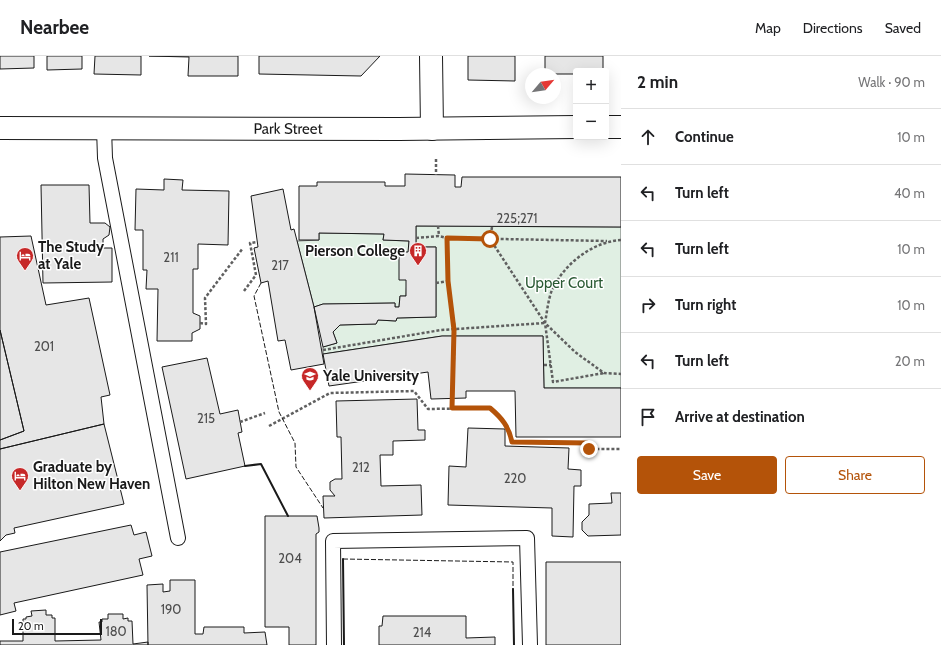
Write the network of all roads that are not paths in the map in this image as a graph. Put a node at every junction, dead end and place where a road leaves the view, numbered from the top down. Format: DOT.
graph roads {
  1 [pos="431,56"];
  2 [pos="573,127"];
  3 [pos="609,127"];
  4 [pos="621,127"];
  5 [pos="0,128"];
  6 [pos="104,128"];
  7 [pos="432,129"];
  8 [pos="178,538"];
  9 [pos="334,645"];
  10 [pos="530,645"];
  1 -- 7 [label="main road"];
  2 -- 7 [label="main road, Park Street"];
  3 -- 4 [label="main road"];
  5 -- 6 [label="main road, Park Street"];
  6 -- 7 [label="main road, Park Street"];
  6 -- 8 [label="lane"];
  9 -- 10 [label="lane"];
}
